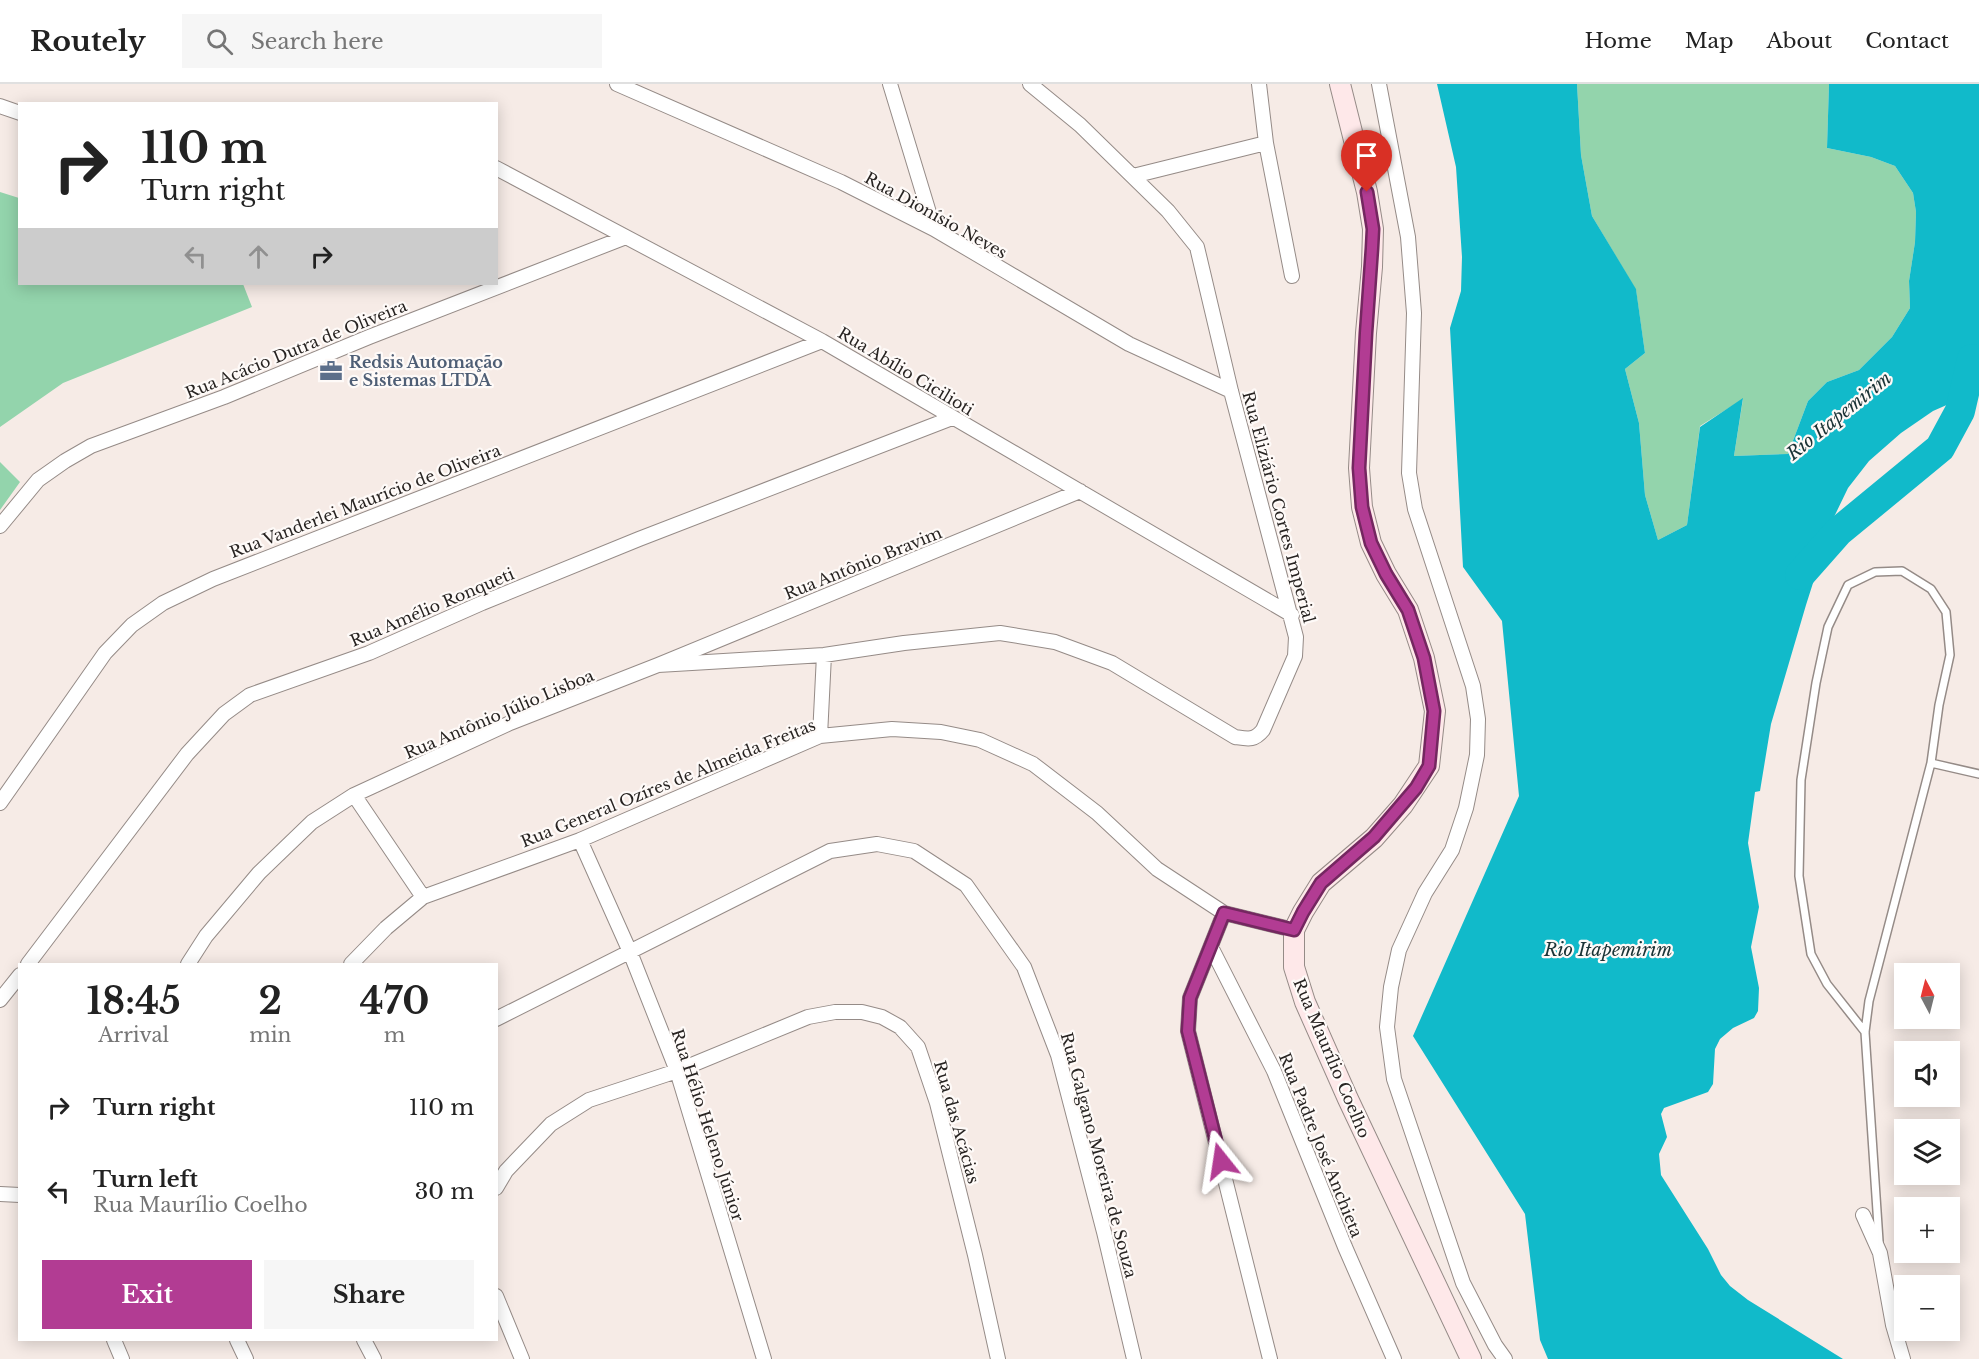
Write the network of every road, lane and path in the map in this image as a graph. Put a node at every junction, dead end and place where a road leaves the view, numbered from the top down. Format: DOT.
graph roads {
  1 [pos="617,84"];
  2 [pos="890,84"];
  3 [pos="1030,84"];
  4 [pos="1258,84"];
  5 [pos="1340,84"];
  6 [pos="1379,84"];
  7 [pos="0,106"];
  8 [pos="18,112"];
  9 [pos="1266,143"];
  10 [pos="498,169"];
  11 [pos="1132,176"];
  12 [pos="934,229"];
  13 [pos="626,237"];
  14 [pos="1292,276"];
  15 [pos="822,341"];
  16 [pos="1231,391"];
  17 [pos="952,418"];
  18 [pos="1080,491"];
  19 [pos="0,526"];
  20 [pos="1292,615"];
  21 [pos="824,655"];
  22 [pos="658,665"];
  23 [pos="819,736"];
  24 [pos="1931,763"];
  25 [pos="1979,774"];
  26 [pos="354,795"];
  27 [pos="0,803"];
  28 [pos="580,840"];
  29 [pos="423,897"];
  30 [pos="1224,913"];
  31 [pos="1294,930"];
  32 [pos="1211,947"];
  33 [pos="630,952"];
  34 [pos="29,963"];
  35 [pos="189,963"];
  36 [pos="352,963"];
  37 [pos="18,977"];
  38 [pos="2,995"];
  39 [pos="498,1017"];
  40 [pos="1865,1032"];
  41 [pos="677,1071"];
  42 [pos="498,1185"];
  43 [pos="0,1194"];
  44 [pos="18,1195"];
  45 [pos="1863,1215"];
  46 [pos="1880,1253"];
  47 [pos="498,1301"];
  48 [pos="114,1341"];
  49 [pos="237,1341"];
  50 [pos="365,1341"];
  51 [pos="122,1359"];
  52 [pos="246,1359"];
  53 [pos="374,1359"];
  54 [pos="522,1359"];
  55 [pos="764,1359"];
  56 [pos="998,1359"];
  57 [pos="1134,1359"];
  58 [pos="1269,1359"];
  59 [pos="1394,1359"];
  60 [pos="1471,1359"];
  61 [pos="1505,1359"];
  62 [pos="1903,1359"];
  1 -- 12 [label="street, Rua Dionísio Neves"];
  2 -- 12 [label="street"];
  3 -- 11 [label="street, Rua Eliziário Cortes Imperial"];
  4 -- 9 [label="street"];
  5 -- 31 [label="main road, Rua Maurílio Coelho"];
  6 -- 61 [label="street"];
  7 -- 8 [label="street"];
  9 -- 11 [label="street"];
  9 -- 14 [label="street"];
  10 -- 13 [label="street, Rua Abílio Cicilioti"];
  11 -- 16 [label="street, Rua Eliziário Cortes Imperial"];
  12 -- 16 [label="street, Rua Dionísio Neves"];
  13 -- 15 [label="street, Rua Abílio Cicilioti"];
  13 -- 19 [label="street, Rua Acácio Dutra de Oliveira"];
  15 -- 17 [label="street, Rua Abílio Cicilioti"];
  15 -- 27 [label="street, Rua Vanderlei Maurício de Oliveira"];
  16 -- 20 [label="street, Rua Eliziário Cortes Imperial"];
  17 -- 18 [label="street, Rua Abílio Cicilioti"];
  17 -- 34 [label="street, Rua Amélio Ronqueti"];
  18 -- 20 [label="street, Rua Abílio Cicilioti"];
  18 -- 22 [label="street, Rua Antônio Bravim"];
  20 -- 21 [label="street, Rua Eliziário Cortes Imperial"];
  21 -- 22 [label="street, Rua Eliziário Cortes Imperial"];
  21 -- 23 [label="street"];
  22 -- 26 [label="street, Rua Antônio Júlio Lisboa"];
  23 -- 28 [label="street, Rua General Ozíres de Almeida Freitas"];
  23 -- 30 [label="street, Rua General Ozíres de Almeida Freitas"];
  24 -- 25 [label="lane"];
  24 -- 40 [label="lane"];
  24 -- 40 [label="lane"];
  26 -- 29 [label="street"];
  26 -- 35 [label="street, Rua Antônio Júlio Lisboa"];
  28 -- 29 [label="street, Rua General Ozíres de Almeida Freitas"];
  28 -- 33 [label="street, Rua Hélio Heleno Júnior"];
  29 -- 36 [label="street, Rua General Ozíres de Almeida Freitas"];
  30 -- 31 [label="street, Rua General Ozíres de Almeida Freitas"];
  30 -- 32 [label="street"];
  31 -- 60 [label="main road, Rua Maurílio Coelho"];
  32 -- 58 [label="street"];
  32 -- 59 [label="street, Rua Padre José Anchieta"];
  33 -- 39 [label="street, Rua Galgano Moreira de Souza"];
  33 -- 41 [label="street, Rua Hélio Heleno Júnior"];
  33 -- 57 [label="street, Rua Galgano Moreira de Souza"];
  37 -- 38 [label="street"];
  40 -- 46 [label="lane"];
  41 -- 42 [label="street, Rua das Acácias"];
  41 -- 55 [label="street, Rua Hélio Heleno Júnior"];
  41 -- 56 [label="street, Rua das Acácias"];
  43 -- 44 [label="street"];
  45 -- 46 [label="street"];
  46 -- 62 [label="street"];
  47 -- 54 [label="street"];
  48 -- 51 [label="street"];
  49 -- 52 [label="street"];
  50 -- 53 [label="street"];
}
